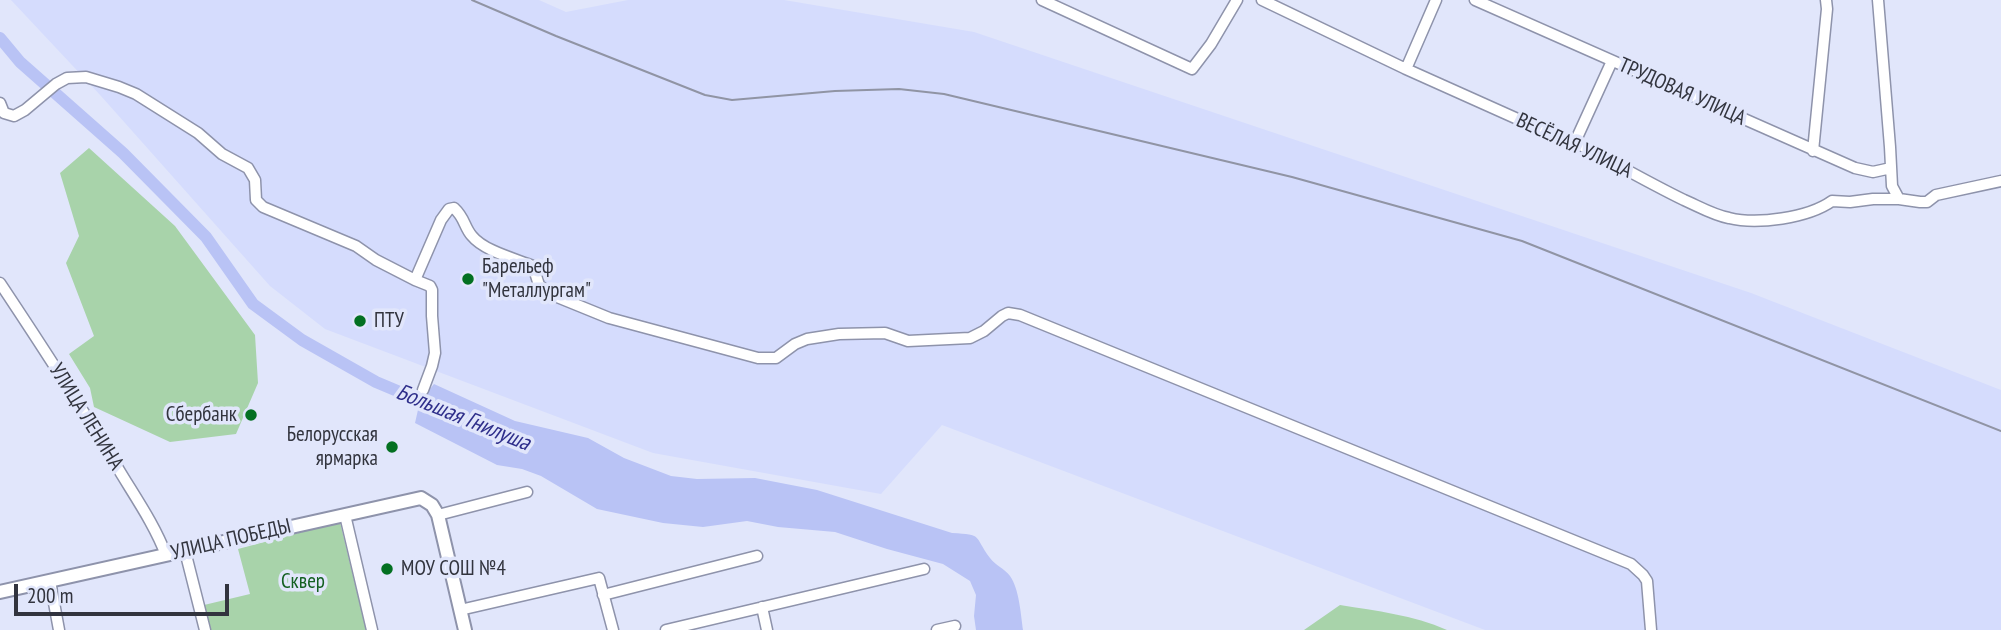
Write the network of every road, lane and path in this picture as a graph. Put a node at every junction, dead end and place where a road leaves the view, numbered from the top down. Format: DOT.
graph roads {
  1 [pos="1042,0"];
  2 [pos="1237,0"];
  3 [pos="1262,0"];
  4 [pos="1436,0"];
  5 [pos="1475,0"];
  6 [pos="1826,0"];
  7 [pos="1878,0"];
  8 [pos="1612,61"];
  9 [pos="1406,69"];
  10 [pos="0,103"];
  11 [pos="1575,142"];
  12 [pos="1813,151"];
  13 [pos="1891,169"];
  14 [pos="2001,181"];
  15 [pos="1988,184"];
  16 [pos="2001,187"];
  17 [pos="1899,199"];
  18 [pos="415,280"];
  19 [pos="0,283"];
  20 [pos="423,390"];
  21 [pos="527,492"];
  22 [pos="345,515"];
  23 [pos="438,515"];
  24 [pos="185,551"];
  25 [pos="166,555"];
  26 [pos="757,556"];
  27 [pos="924,569"];
  28 [pos="50,581"];
  29 [pos="0,592"];
  30 [pos="603,594"];
  31 [pos="762,607"];
  32 [pos="460,610"];
  33 [pos="955,626"];
  34 [pos="59,630"];
  35 [pos="205,630"];
  36 [pos="372,630"];
  37 [pos="465,630"];
  38 [pos="613,630"];
  39 [pos="666,630"];
  40 [pos="767,630"];
  41 [pos="937,630"];
  42 [pos="1651,630"];
  1 -- 2 [label="street"];
  3 -- 9 [label="street, ВЕСЁЛАЯ УЛИЦА"];
  4 -- 9 [label="street"];
  5 -- 8 [label="street, ТРУДОВАЯ УЛИЦА"];
  6 -- 12 [label="street"];
  7 -- 13 [label="street"];
  8 -- 11 [label="street"];
  8 -- 12 [label="street, ТРУДОВАЯ УЛИЦА"];
  9 -- 11 [label="street, ВЕСЁЛАЯ УЛИЦА"];
  10 -- 18 [label="street"];
  11 -- 17 [label="street, ВЕСЁЛАЯ УЛИЦА"];
  12 -- 13 [label="street, ТРУДОВАЯ УЛИЦА"];
  13 -- 17 [label="street"];
  14 -- 15 [label="street, ВЕСЁЛАЯ УЛИЦА"];
  15 -- 16 [label="street"];
  15 -- 17 [label="street, ВЕСЁЛАЯ УЛИЦА"];
  18 -- 20 [label="street"];
  18 -- 42 [label="street"];
  19 -- 25 [label="street, УЛИЦА ЛЕНИНА"];
  21 -- 23 [label="street"];
  22 -- 23 [label="main road, УЛИЦА ПОБЕДЫ"];
  22 -- 24 [label="main road, УЛИЦА ПОБЕДЫ"];
  22 -- 36 [label="street"];
  23 -- 32 [label="main road"];
  24 -- 25 [label="main road, УЛИЦА ПОБЕДЫ"];
  24 -- 35 [label="street"];
  25 -- 28 [label="main road, УЛИЦА ПОБЕДЫ"];
  26 -- 30 [label="street"];
  27 -- 31 [label="street"];
  28 -- 29 [label="main road, УЛИЦА ПОБЕДЫ"];
  28 -- 34 [label="street"];
  30 -- 32 [label="street"];
  30 -- 38 [label="street"];
  31 -- 39 [label="street"];
  31 -- 40 [label="street"];
  32 -- 37 [label="main road"];
  33 -- 41 [label="street"];
}
